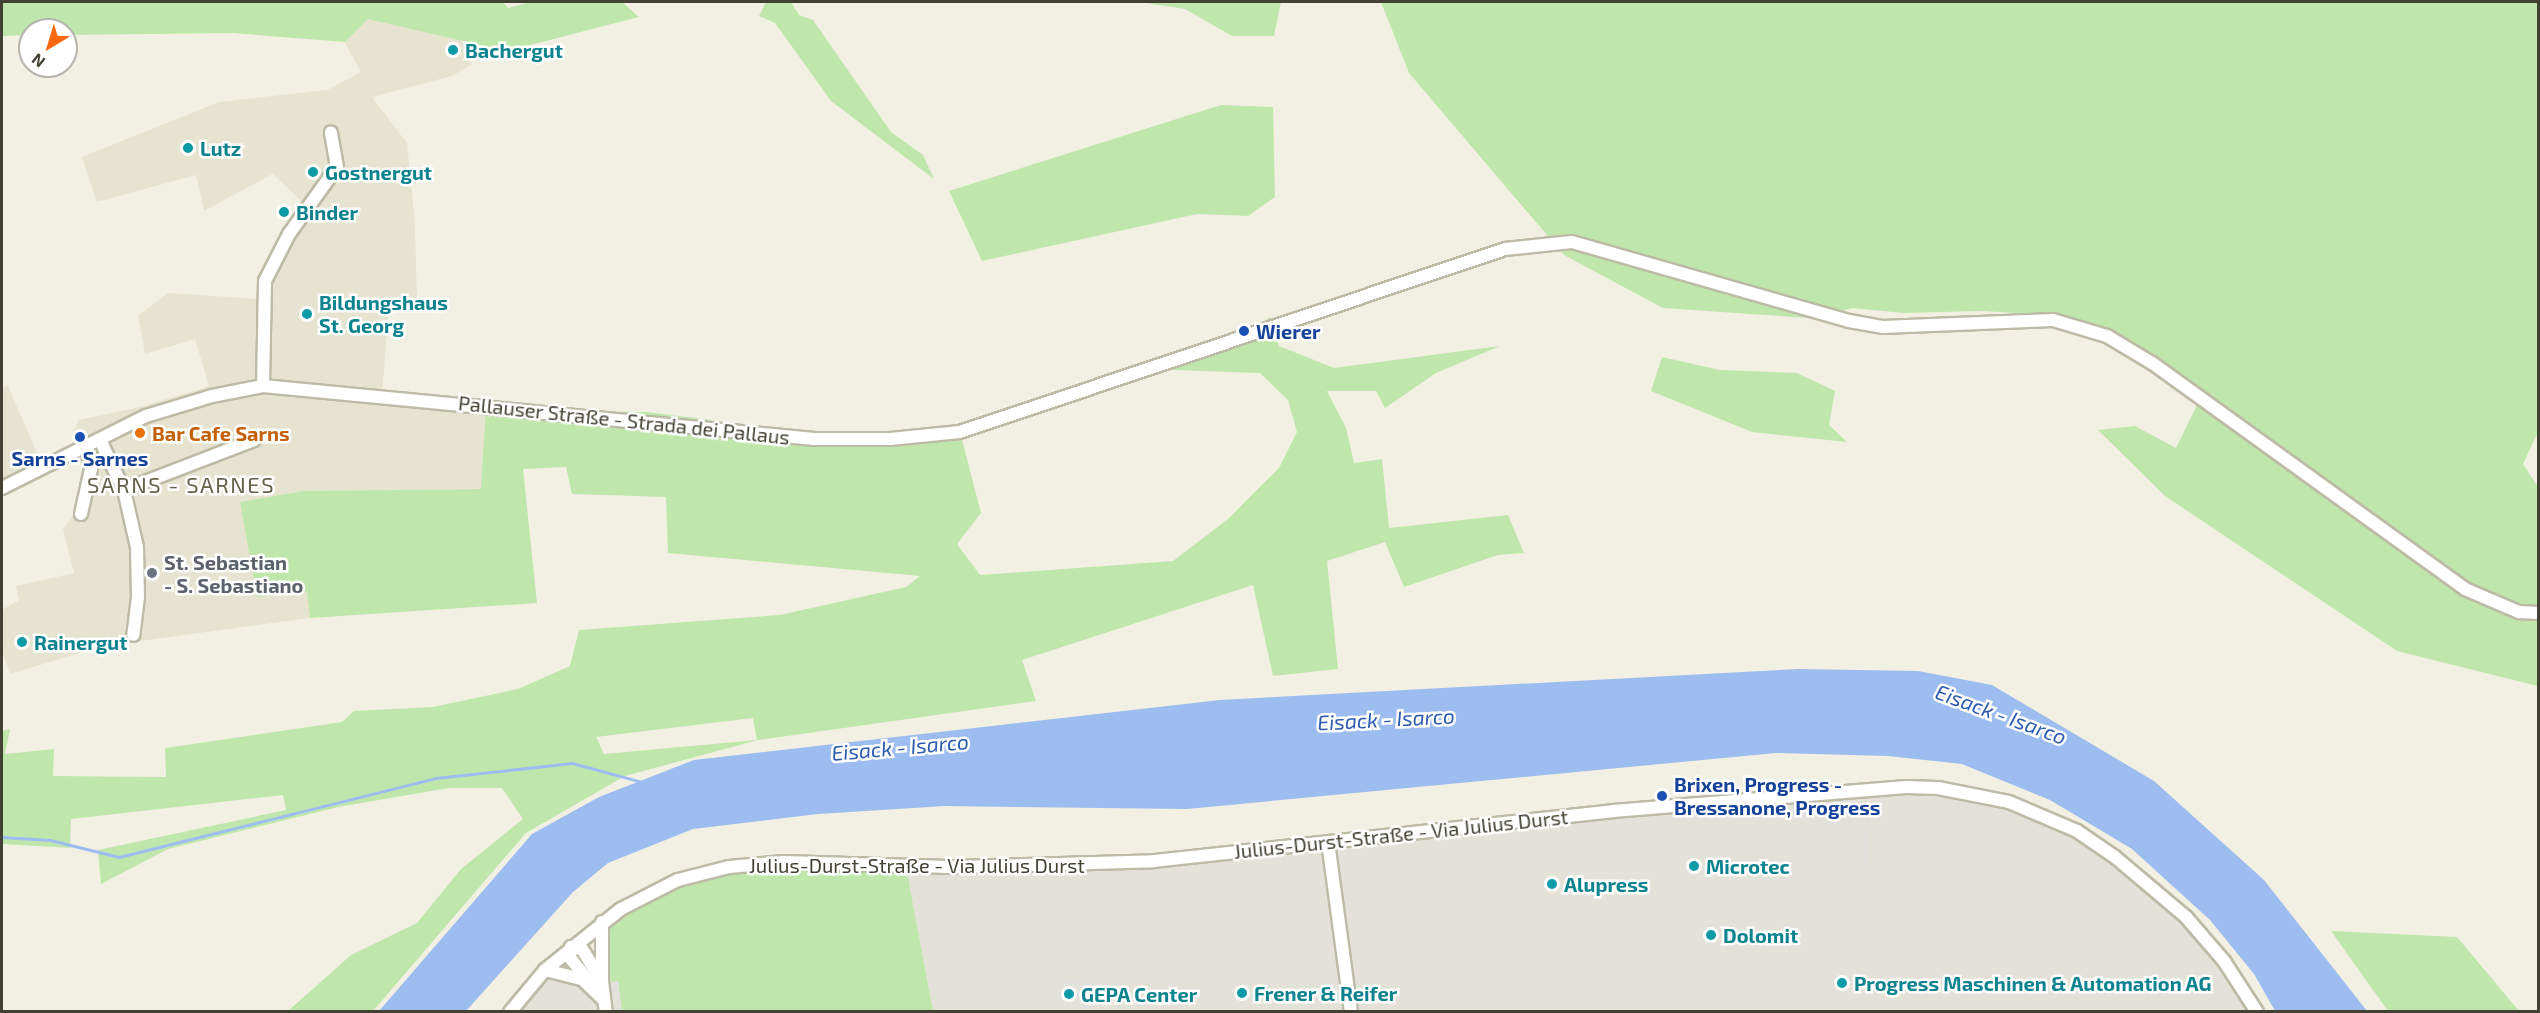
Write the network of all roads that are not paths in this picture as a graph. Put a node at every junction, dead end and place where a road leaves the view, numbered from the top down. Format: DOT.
graph roads {
  1 [pos="331,133"];
  2 [pos="263,386"];
  3 [pos="100,440"];
  4 [pos="254,440"];
  5 [pos="87,446"];
  6 [pos="2,488"];
  7 [pos="124,490"];
  8 [pos="81,514"];
  9 [pos="2538,613"];
  10 [pos="133,635"];
  11 [pos="1328,842"];
  12 [pos="602,922"];
  13 [pos="571,947"];
  14 [pos="545,970"];
  15 [pos="597,983"];
  16 [pos="605,1006"];
  17 [pos="510,1011"];
  18 [pos="1351,1011"];
  19 [pos="2257,1011"];
  1 -- 2 [label="street"];
  2 -- 3 [label="street, Pallauser Straße - Strada dei Pallaus"];
  2 -- 9 [label="street, Pallauser Straße - Strada dei Pallaus"];
  3 -- 5 [label="street, Pallauser Straße - Strada dei Pallaus"];
  3 -- 7 [label="street"];
  4 -- 7 [label="street"];
  5 -- 6 [label="street, Pallauser Straße - Strada dei Pallaus"];
  5 -- 8 [label="street"];
  7 -- 10 [label="street"];
  11 -- 12 [label="street, Julius-Durst-Straße - Via Julius Durst"];
  11 -- 18 [label="street"];
  11 -- 19 [label="street, Julius-Durst-Straße - Via Julius Durst"];
  12 -- 13 [label="street, Julius-Durst-Straße - Via Julius Durst"];
  12 -- 15 [label="street"];
  13 -- 14 [label="street, Julius-Durst-Straße - Via Julius Durst"];
  13 -- 15 [label="street"];
  14 -- 15 [label="street"];
  14 -- 17 [label="street, Julius-Durst-Straße - Via Julius Durst"];
  15 -- 16 [label="street"];
}
